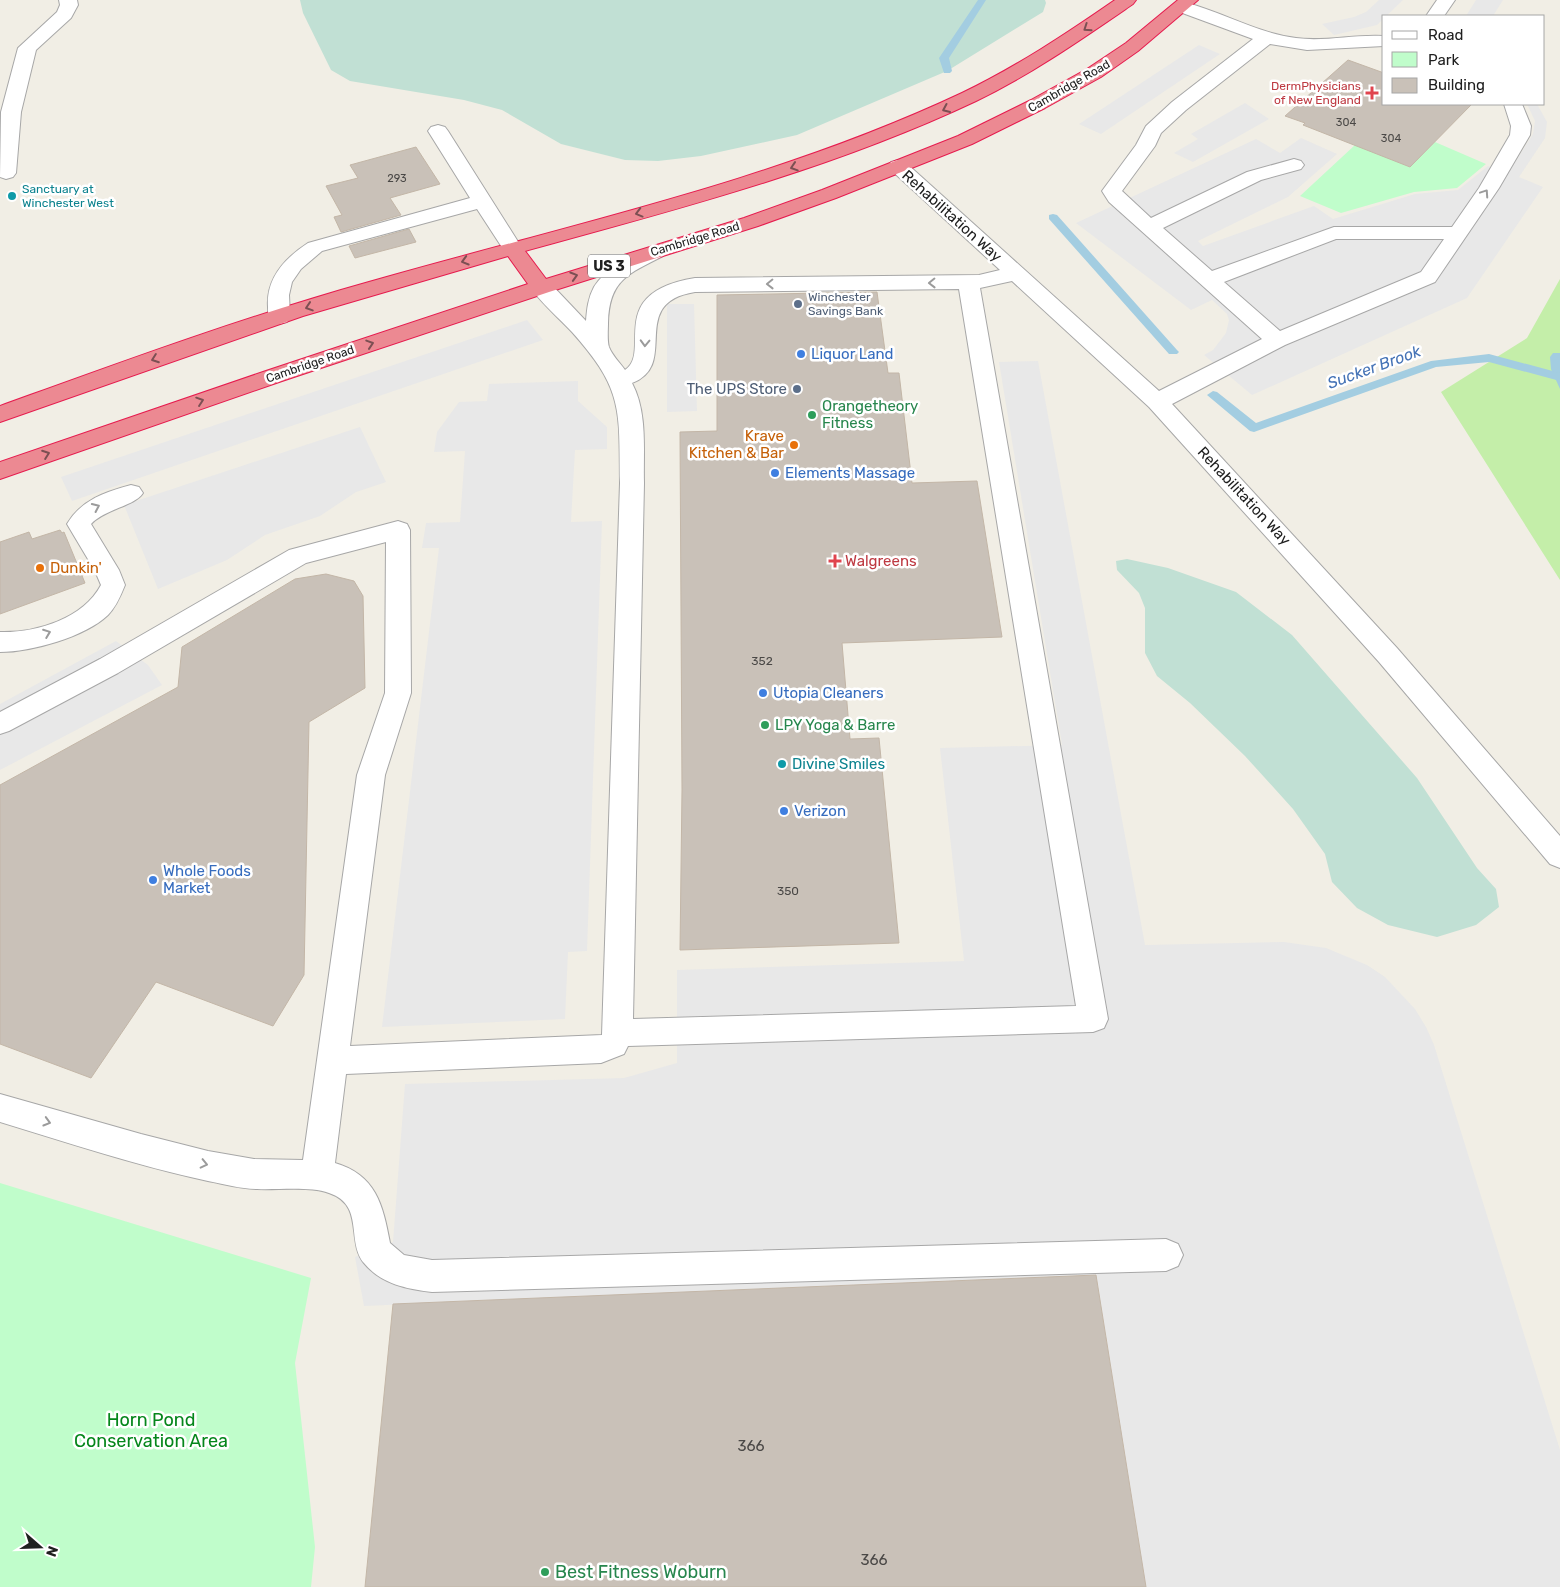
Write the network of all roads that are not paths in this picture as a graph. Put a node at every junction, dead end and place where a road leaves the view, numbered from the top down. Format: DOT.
graph roads {
  1 [pos="68,0"];
  2 [pos="1127,0"];
  3 [pos="1446,0"];
  4 [pos="1186,3"];
  5 [pos="1436,15"];
  6 [pos="1266,38"];
  7 [pos="1382,41"];
  8 [pos="1514,105"];
  9 [pos="6,112"];
  10 [pos="438,130"];
  11 [pos="898,166"];
  12 [pos="1294,166"];
  13 [pos="6,173"];
  14 [pos="482,201"];
  15 [pos="1149,227"];
  16 [pos="1458,233"];
  17 [pos="512,248"];
  18 [pos="664,249"];
  19 [pos="1014,272"];
  20 [pos="1209,280"];
  21 [pos="968,282"];
  22 [pos="541,287"];
  23 [pos="279,316"];
  24 [pos="1278,340"];
  25 [pos="598,348"];
  26 [pos="619,380"];
  27 [pos="1157,402"];
  28 [pos="0,414"];
  29 [pos="0,470"];
  30 [pos="130,493"];
  31 [pos="0,642"];
  32 [pos="0,724"];
  33 [pos="1560,856"];
  34 [pos="618,1034"];
  35 [pos="332,1061"];
  36 [pos="0,1108"];
  37 [pos="317,1175"];
  38 [pos="1166,1255"];
  1 -- 9 [label="street"];
  2 -- 17 [label="highway, one-way"];
  3 -- 5 [label="street"];
  4 -- 6 [label="street"];
  4 -- 11 [label="highway, Cambridge Road / US 3"];
  6 -- 7 [label="street"];
  6 -- 15 [label="street"];
  16 -- 8 [label="street, one-way"];
  9 -- 13 [label="street"];
  10 -- 14 [label="street"];
  11 -- 18 [label="highway, Cambridge Road / US 3"];
  11 -- 19 [label="street, Rehabilitation Way"];
  12 -- 15 [label="street"];
  14 -- 17 [label="street"];
  14 -- 23 [label="street"];
  15 -- 20 [label="street"];
  16 -- 20 [label="street"];
  16 -- 24 [label="street"];
  17 -- 22 [label="highway"];
  17 -- 23 [label="highway, one-way"];
  22 -- 18 [label="highway, Cambridge Road / US 3, one-way"];
  18 -- 25 [label="street"];
  19 -- 21 [label="street"];
  19 -- 27 [label="street, Rehabilitation Way"];
  20 -- 24 [label="street"];
  21 -- 26 [label="street, one-way"];
  21 -- 34 [label="street"];
  22 -- 25 [label="street"];
  29 -- 22 [label="highway, Cambridge Road / US 3, one-way"];
  23 -- 28 [label="highway, one-way"];
  24 -- 27 [label="street"];
  25 -- 26 [label="street"];
  26 -- 34 [label="street"];
  27 -- 33 [label="street, Rehabilitation Way"];
  31 -- 30 [label="street, one-way"];
  32 -- 35 [label="street"];
  34 -- 35 [label="street"];
  35 -- 37 [label="street"];
  36 -- 37 [label="street, one-way"];
  37 -- 38 [label="street"];
}
